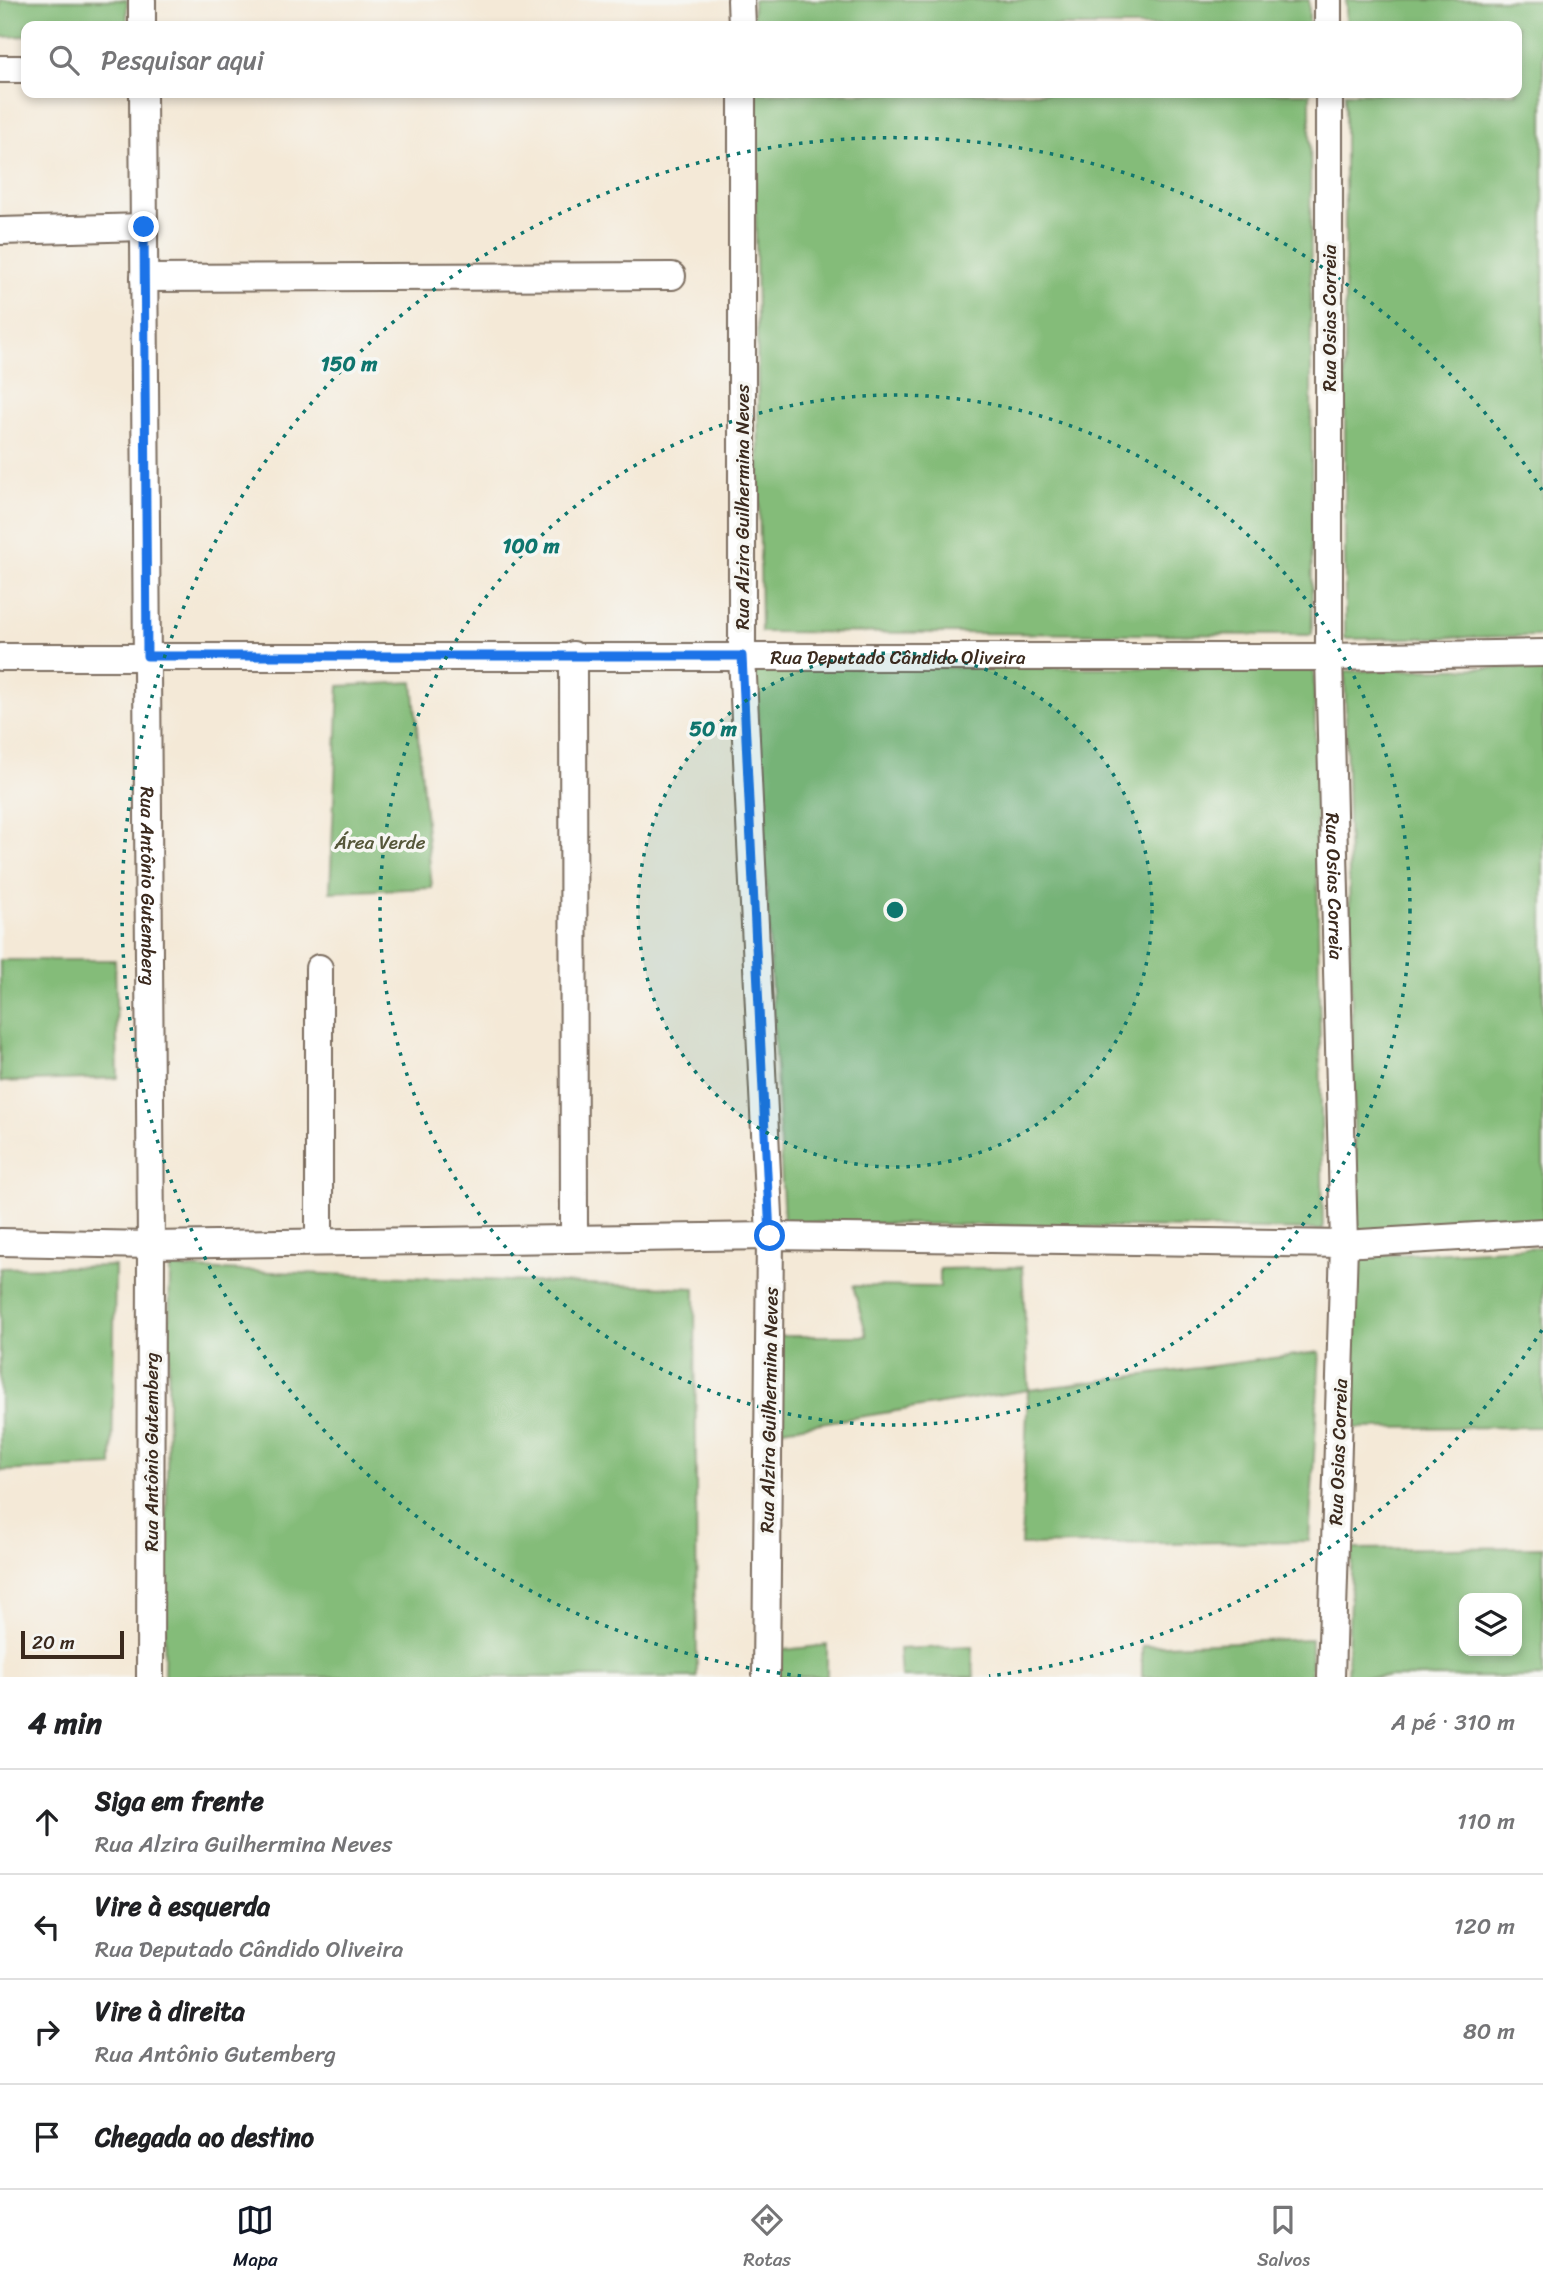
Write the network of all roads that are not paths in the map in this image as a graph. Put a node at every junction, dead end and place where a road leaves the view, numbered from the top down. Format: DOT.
graph roads {
  1 [pos="142,0"];
  2 [pos="741,0"];
  3 [pos="1328,0"];
  4 [pos="142,21"];
  5 [pos="741,21"];
  6 [pos="1328,21"];
  7 [pos="0,69"];
  8 [pos="21,69"];
  9 [pos="143,98"];
  10 [pos="742,98"];
  11 [pos="1329,98"];
  12 [pos="144,227"];
  13 [pos="0,231"];
  14 [pos="672,276"];
  15 [pos="144,278"];
  16 [pos="1543,653"];
  17 [pos="573,655"];
  18 [pos="147,656"];
  19 [pos="742,656"];
  20 [pos="0,657"];
  21 [pos="1329,657"];
  22 [pos="319,968"];
  23 [pos="1543,1232"];
  24 [pos="770,1236"];
  25 [pos="574,1238"];
  26 [pos="319,1241"];
  27 [pos="0,1242"];
  28 [pos="1343,1244"];
  29 [pos="151,1245"];
  30 [pos="150,1677"];
  31 [pos="766,1677"];
  32 [pos="1331,1677"];
  1 -- 4 [label="street"];
  2 -- 5 [label="street"];
  3 -- 6 [label="street"];
  7 -- 8 [label="street"];
  9 -- 12 [label="street, Rua Antônio Gutemberg"];
  10 -- 19 [label="street, Rua Alzira Guilhermina Neves"];
  11 -- 21 [label="street, Rua Osias Correia"];
  12 -- 13 [label="street"];
  12 -- 15 [label="street, Rua Antônio Gutemberg"];
  14 -- 15 [label="street"];
  15 -- 18 [label="street, Rua Antônio Gutemberg"];
  16 -- 21 [label="street, Rua Deputado Cândido Oliveira"];
  17 -- 18 [label="street, Rua Deputado Cândido Oliveira"];
  17 -- 19 [label="street, Rua Deputado Cândido Oliveira"];
  17 -- 25 [label="street"];
  18 -- 20 [label="street, Rua Deputado Cândido Oliveira"];
  18 -- 29 [label="street, Rua Antônio Gutemberg"];
  19 -- 21 [label="street, Rua Deputado Cândido Oliveira"];
  19 -- 24 [label="street, Rua Alzira Guilhermina Neves"];
  21 -- 28 [label="street, Rua Osias Correia"];
  22 -- 26 [label="street"];
  23 -- 28 [label="street"];
  24 -- 25 [label="street"];
  24 -- 28 [label="street"];
  24 -- 31 [label="street, Rua Alzira Guilhermina Neves"];
  25 -- 26 [label="street"];
  26 -- 29 [label="street"];
  27 -- 29 [label="street"];
  28 -- 32 [label="street, Rua Osias Correia"];
  29 -- 30 [label="street, Rua Antônio Gutemberg"];
}
